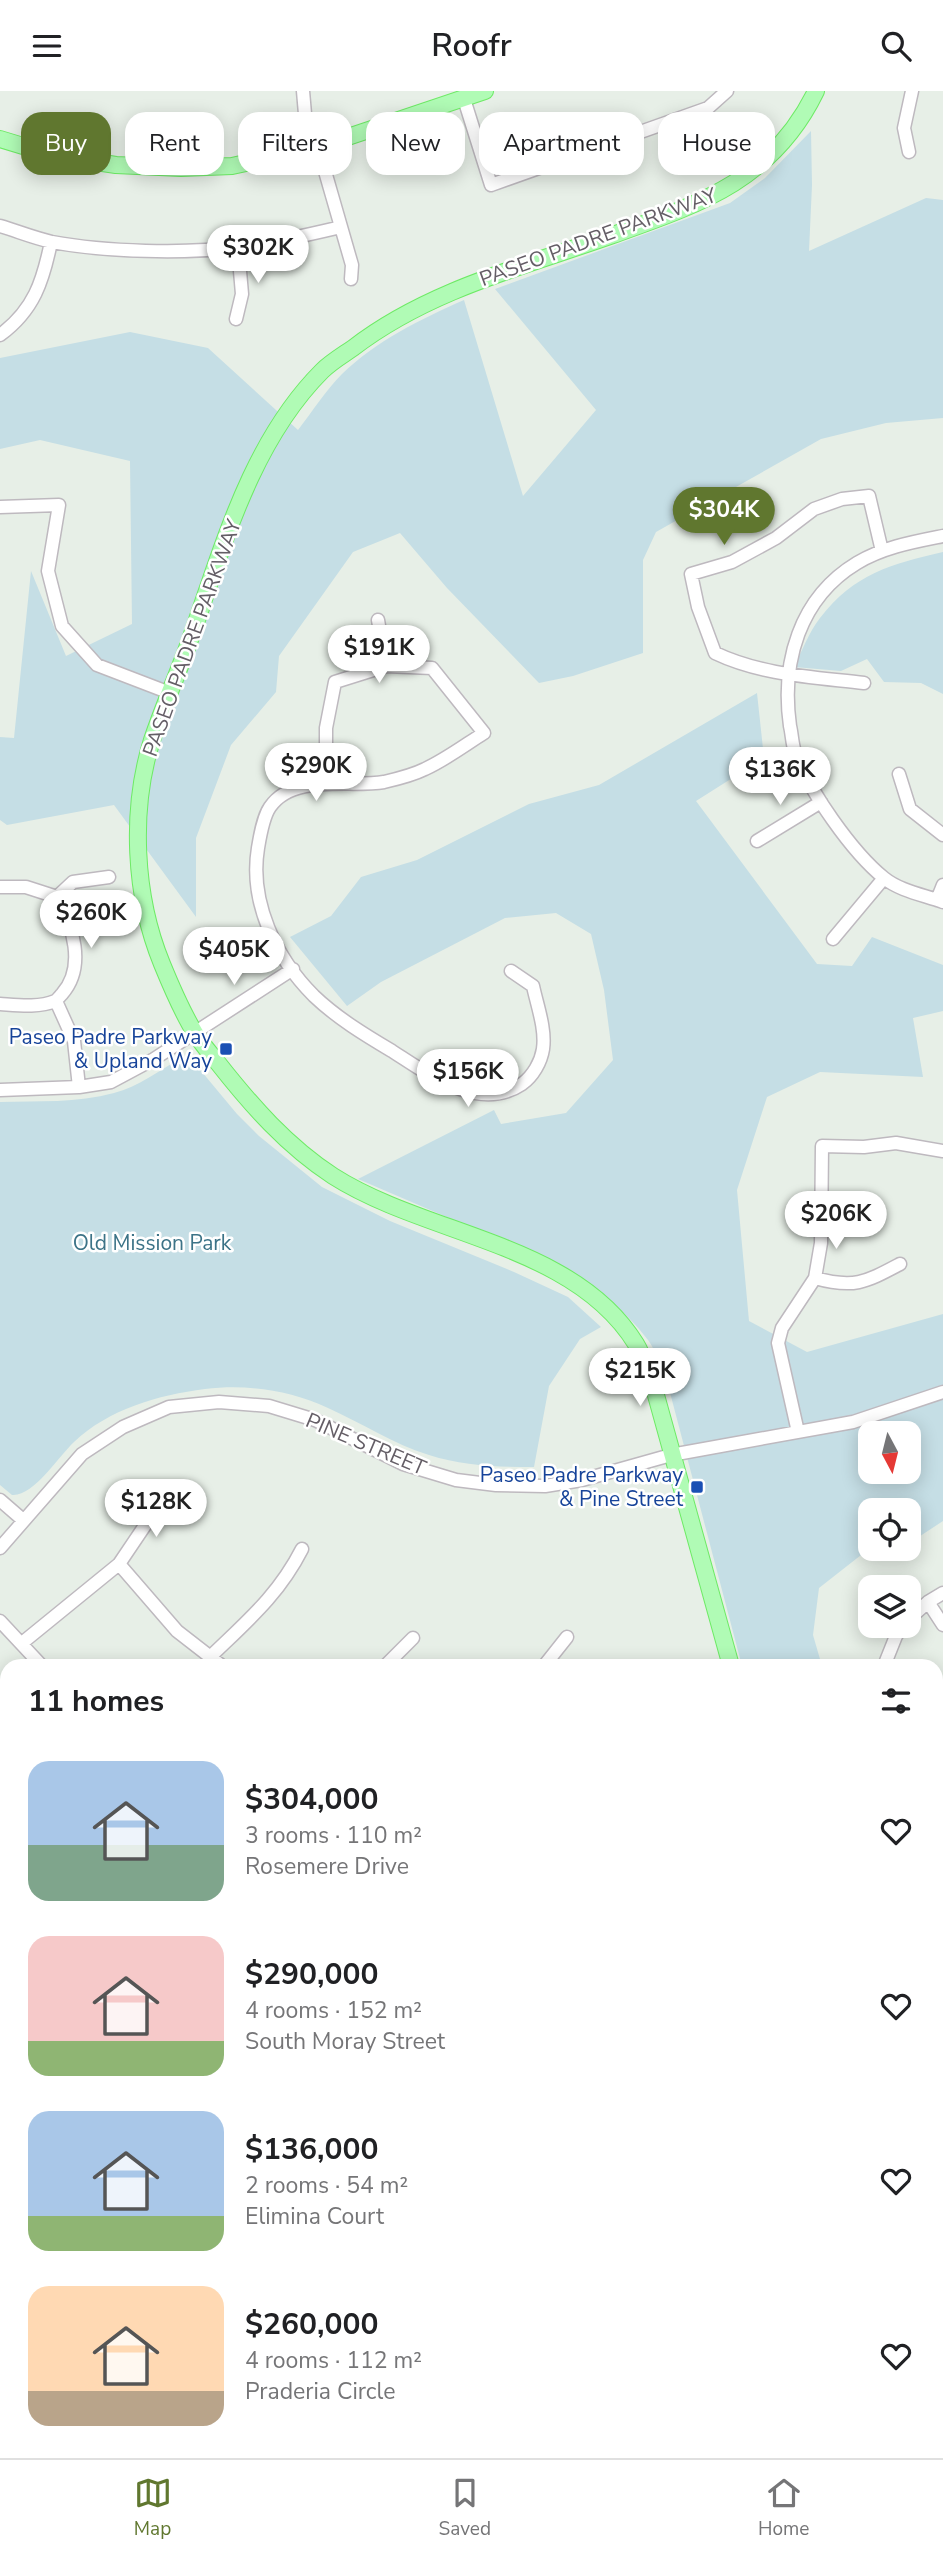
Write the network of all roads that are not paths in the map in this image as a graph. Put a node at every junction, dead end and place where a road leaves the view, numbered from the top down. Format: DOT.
graph roads {
  1 [pos="303,91"];
  2 [pos="485,91"];
  3 [pos="727,91"];
  4 [pos="816,91"];
  5 [pos="912,91"];
  6 [pos="464,99"];
  7 [pos="305,112"];
  8 [pos="352,136"];
  9 [pos="0,139"];
  10 [pos="909,152"];
  11 [pos="238,165"];
  12 [pos="326,175"];
  13 [pos="0,226"];
  14 [pos="341,227"];
  15 [pos="51,241"];
  16 [pos="238,248"];
  17 [pos="351,279"];
  18 [pos="236,319"];
  19 [pos="0,335"];
  20 [pos="0,507"];
  21 [pos="943,536"];
  22 [pos="882,551"];
  23 [pos="378,620"];
  24 [pos="386,666"];
  25 [pos="787,674"];
  26 [pos="864,683"];
  27 [pos="170,693"];
  28 [pos="899,774"];
  29 [pos="326,784"];
  30 [pos="821,802"];
  31 [pos="943,835"];
  32 [pos="757,841"];
  33 [pos="109,877"];
  34 [pos="884,878"];
  35 [pos="943,885"];
  36 [pos="0,887"];
  37 [pos="57,898"];
  38 [pos="940,901"];
  39 [pos="833,939"];
  40 [pos="293,969"];
  41 [pos="511,971"];
  42 [pos="56,1001"];
  43 [pos="0,1005"];
  44 [pos="194,1032"];
  45 [pos="79,1087"];
  46 [pos="0,1090"];
  47 [pos="943,1151"];
  48 [pos="900,1263"];
  49 [pos="816,1278"];
  50 [pos="943,1392"];
  51 [pos="798,1432"];
  52 [pos="671,1455"];
  53 [pos="0,1500"];
  54 [pos="181,1500"];
  55 [pos="23,1520"];
  56 [pos="0,1548"];
  57 [pos="302,1549"];
  58 [pos="119,1564"];
  59 [pos="943,1593"];
  60 [pos="928,1602"];
  61 [pos="921,1608"];
  62 [pos="0,1621"];
  63 [pos="943,1625"];
  64 [pos="567,1637"];
  65 [pos="413,1638"];
  66 [pos="895,1638"];
  67 [pos="22,1643"];
  68 [pos="209,1658"];
  69 [pos="36,1659"];
  70 [pos="392,1659"];
  71 [pos="550,1659"];
  72 [pos="729,1659"];
  73 [pos="887,1659"];
  1 -- 7 [label="street"];
  2 -- 6 [label="main road"];
  3 -- 6 [label="street"];
  4 -- 27 [label="main road, PASEO PADRE PARKWAY"];
  5 -- 10 [label="street"];
  6 -- 8 [label="main road"];
  9 -- 11 [label="main road"];
  12 -- 14 [label="street"];
  13 -- 15 [label="street"];
  14 -- 16 [label="street"];
  14 -- 17 [label="street"];
  15 -- 16 [label="street"];
  15 -- 19 [label="street"];
  16 -- 18 [label="street"];
  20 -- 27 [label="street"];
  21 -- 22 [label="street"];
  22 -- 25 [label="street"];
  22 -- 25 [label="street"];
  23 -- 24 [label="street"];
  24 -- 29 [label="street"];
  24 -- 29 [label="street"];
  25 -- 26 [label="street"];
  25 -- 30 [label="street"];
  27 -- 44 [label="main road, PASEO PADRE PARKWAY"];
  28 -- 31 [label="street"];
  29 -- 40 [label="street"];
  30 -- 32 [label="street"];
  30 -- 34 [label="street"];
  33 -- 37 [label="street"];
  34 -- 38 [label="street"];
  34 -- 39 [label="street"];
  35 -- 38 [label="street"];
  36 -- 37 [label="street"];
  37 -- 42 [label="street"];
  40 -- 41 [label="street"];
  40 -- 44 [label="street"];
  42 -- 43 [label="street"];
  42 -- 45 [label="street"];
  44 -- 45 [label="street"];
  44 -- 52 [label="main road, PASEO PADRE PARKWAY"];
  45 -- 46 [label="street"];
  47 -- 49 [label="street"];
  48 -- 49 [label="street"];
  49 -- 51 [label="street"];
  50 -- 51 [label="street, PINE STREET"];
  51 -- 52 [label="street, PINE STREET"];
  52 -- 55 [label="street, PINE STREET"];
  52 -- 72 [label="main road, PASEO PADRE PARKWAY"];
  53 -- 55 [label="street"];
  54 -- 58 [label="street"];
  55 -- 56 [label="street, PINE STREET"];
  57 -- 68 [label="street"];
  58 -- 67 [label="street"];
  58 -- 68 [label="street"];
  59 -- 60 [label="street"];
  60 -- 61 [label="street"];
  60 -- 63 [label="street"];
  62 -- 67 [label="street"];
  64 -- 71 [label="street"];
  65 -- 70 [label="street"];
  66 -- 73 [label="street"];
  67 -- 69 [label="street"];
}
